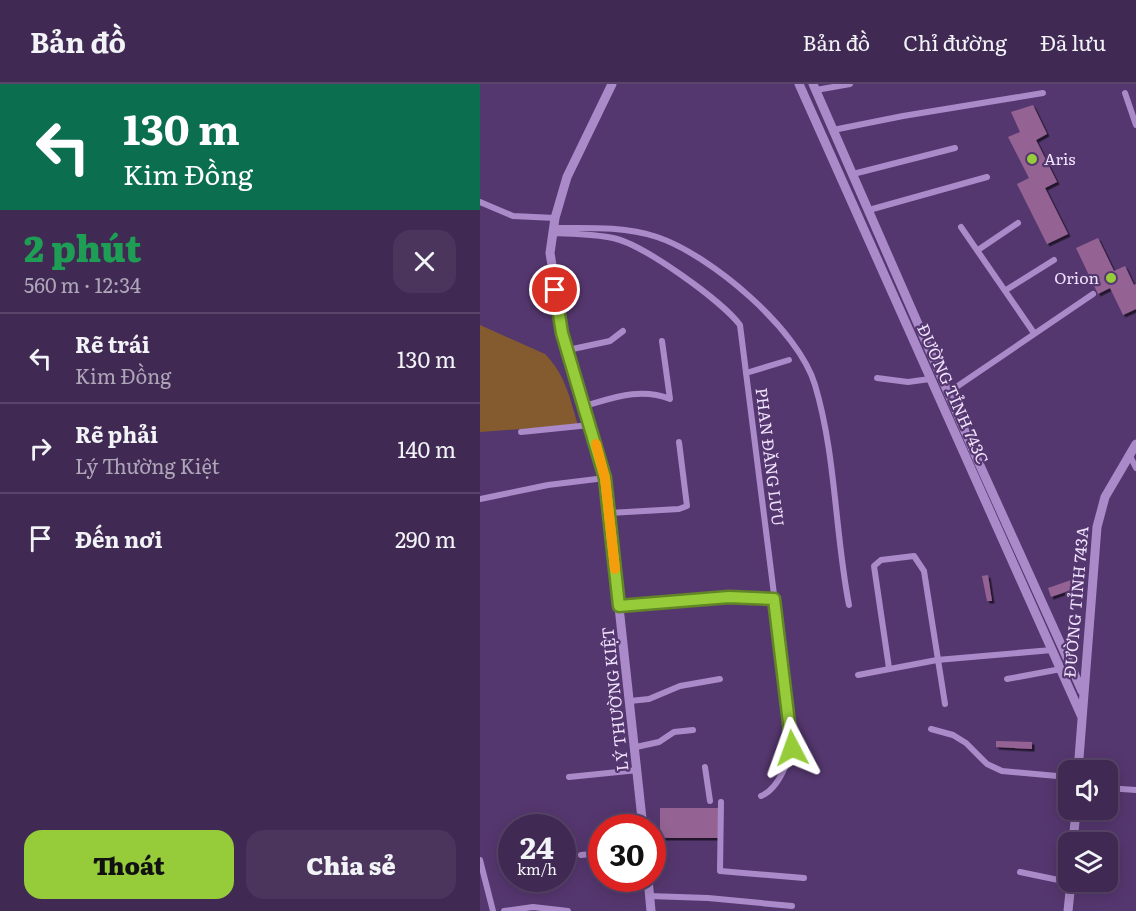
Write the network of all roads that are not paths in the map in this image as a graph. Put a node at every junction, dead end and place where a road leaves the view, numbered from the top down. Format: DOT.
graph roads {
  1 [pos="612,84"];
  2 [pos="799,84"];
  3 [pos="850,84"];
  4 [pos="815,87"];
  5 [pos="1043,93"];
  6 [pos="1125,93"];
  7 [pos="1136,125"];
  8 [pos="834,130"];
  9 [pos="955,148"];
  10 [pos="853,174"];
  11 [pos="987,177"];
  12 [pos="480,202"];
  13 [pos="869,210"];
  14 [pos="1018,223"];
  15 [pos="554,226"];
  16 [pos="961,227"];
  17 [pos="978,250"];
  18 [pos="1054,260"];
  19 [pos="1006,290"];
  20 [pos="1093,294"];
  21 [pos="623,331"];
  22 [pos="1034,333"];
  23 [pos="662,341"];
  24 [pos="568,350"];
  25 [pos="789,360"];
  26 [pos="746,373"];
  27 [pos="877,378"];
  28 [pos="930,379"];
  29 [pos="949,392"];
  30 [pos="584,406"];
  31 [pos="590,425"];
  32 [pos="521,432"];
  33 [pos="679,442"];
  34 [pos="1136,444"];
  35 [pos="1129,454"];
  36 [pos="1136,468"];
  37 [pos="605,478"];
  38 [pos="480,499"];
  39 [pos="609,513"];
  40 [pos="774,599"];
  41 [pos="849,605"];
  42 [pos="619,606"];
  43 [pos="1052,650"];
  44 [pos="1086,659"];
  45 [pos="937,660"];
  46 [pos="889,668"];
  47 [pos="1065,670"];
  48 [pos="858,675"];
  49 [pos="720,679"];
  50 [pos="1007,679"];
  51 [pos="1083,691"];
  52 [pos="630,701"];
  53 [pos="945,704"];
  54 [pos="1082,715"];
  55 [pos="931,729"];
  56 [pos="693,730"];
  57 [pos="636,747"];
  58 [pos="1079,760"];
  59 [pos="705,767"];
  60 [pos="638,770"];
  61 [pos="1058,776"];
  62 [pos="569,777"];
  63 [pos="1118,789"];
  64 [pos="1136,790"];
  65 [pos="761,796"];
  66 [pos="710,801"];
  67 [pos="721,802"];
  68 [pos="642,814"];
  69 [pos="588,854"];
  70 [pos="581,855"];
  71 [pos="480,860"];
  72 [pos="1020,872"];
  73 [pos="804,878"];
  74 [pos="1058,880"];
  75 [pos="649,892"];
  76 [pos="1069,892"];
  77 [pos="649,897"];
  78 [pos="792,906"];
  79 [pos="493,911"];
  80 [pos="504,911"];
  81 [pos="568,911"];
  82 [pos="651,911"];
  83 [pos="1068,911"];
  1 -- 15 [label="main road, LÝ THƯỜNG KIỆT"];
  2 -- 28 [label="main road, ĐƯỜNG TỈNH 743C"];
  3 -- 4 [label="street"];
  4 -- 8 [label="main road, ĐƯỜNG TỈNH 743C"];
  5 -- 8 [label="street"];
  6 -- 7 [label="street"];
  8 -- 10 [label="main road, ĐƯỜNG TỈNH 743C"];
  9 -- 10 [label="street"];
  10 -- 13 [label="main road, ĐƯỜNG TỈNH 743C"];
  11 -- 13 [label="street"];
  12 -- 15 [label="street"];
  13 -- 29 [label="main road, ĐƯỜNG TỈNH 743C"];
  14 -- 17 [label="street"];
  15 -- 24 [label="main road, LÝ THƯỜNG KIỆT"];
  15 -- 26 [label="street, PHAN ĐĂNG LƯU"];
  15 -- 41 [label="street"];
  16 -- 17 [label="street"];
  17 -- 19 [label="street"];
  18 -- 19 [label="street"];
  19 -- 22 [label="street"];
  20 -- 22 [label="street"];
  21 -- 24 [label="street"];
  22 -- 29 [label="street"];
  23 -- 30 [label="street"];
  24 -- 30 [label="main road, LÝ THƯỜNG KIỆT"];
  25 -- 26 [label="street"];
  26 -- 40 [label="street, PHAN ĐĂNG LƯU"];
  27 -- 28 [label="street"];
  28 -- 43 [label="main road, ĐƯỜNG TỈNH 743C"];
  29 -- 47 [label="main road, ĐƯỜNG TỈNH 743C"];
  30 -- 31 [label="main road, LÝ THƯỜNG KIỆT"];
  31 -- 32 [label="street"];
  31 -- 37 [label="main road, LÝ THƯỜNG KIỆT"];
  33 -- 39 [label="street"];
  34 -- 35 [label="main road, ĐƯỜNG TỈNH 743A"];
  35 -- 36 [label="street"];
  35 -- 44 [label="main road, ĐƯỜNG TỈNH 743A"];
  37 -- 38 [label="street"];
  37 -- 39 [label="main road, LÝ THƯỜNG KIỆT"];
  39 -- 42 [label="main road, LÝ THƯỜNG KIỆT"];
  40 -- 42 [label="street"];
  40 -- 65 [label="street, PHAN ĐĂNG LƯU"];
  42 -- 52 [label="main road, LÝ THƯỜNG KIỆT"];
  43 -- 45 [label="street"];
  43 -- 47 [label="main road, ĐƯỜNG TỈNH 743C"];
  44 -- 47 [label="main road"];
  44 -- 51 [label="main road, ĐƯỜNG TỈNH 743A"];
  45 -- 46 [label="street"];
  45 -- 46 [label="street"];
  45 -- 53 [label="street"];
  46 -- 48 [label="street"];
  47 -- 50 [label="street"];
  47 -- 51 [label="main road, ĐƯỜNG TỈNH 743C"];
  47 -- 54 [label="main road, ĐƯỜNG TỈNH 743C"];
  49 -- 52 [label="street"];
  51 -- 54 [label="main road, ĐƯỜNG TỈNH 743A"];
  52 -- 57 [label="main road, LÝ THƯỜNG KIỆT"];
  54 -- 58 [label="main road, ĐƯỜNG TỈNH 743A"];
  55 -- 61 [label="street"];
  56 -- 57 [label="street"];
  57 -- 60 [label="main road, LÝ THƯỜNG KIỆT"];
  59 -- 66 [label="street"];
  60 -- 62 [label="street"];
  60 -- 68 [label="main road, LÝ THƯỜNG KIỆT"];
  63 -- 64 [label="street"];
  67 -- 73 [label="street"];
  69 -- 70 [label="street"];
  71 -- 79 [label="street"];
  72 -- 74 [label="street"];
  75 -- 77 [label="main road"];
  76 -- 83 [label="main road"];
  77 -- 78 [label="street"];
  77 -- 82 [label="main road"];
  80 -- 81 [label="street"];
}
